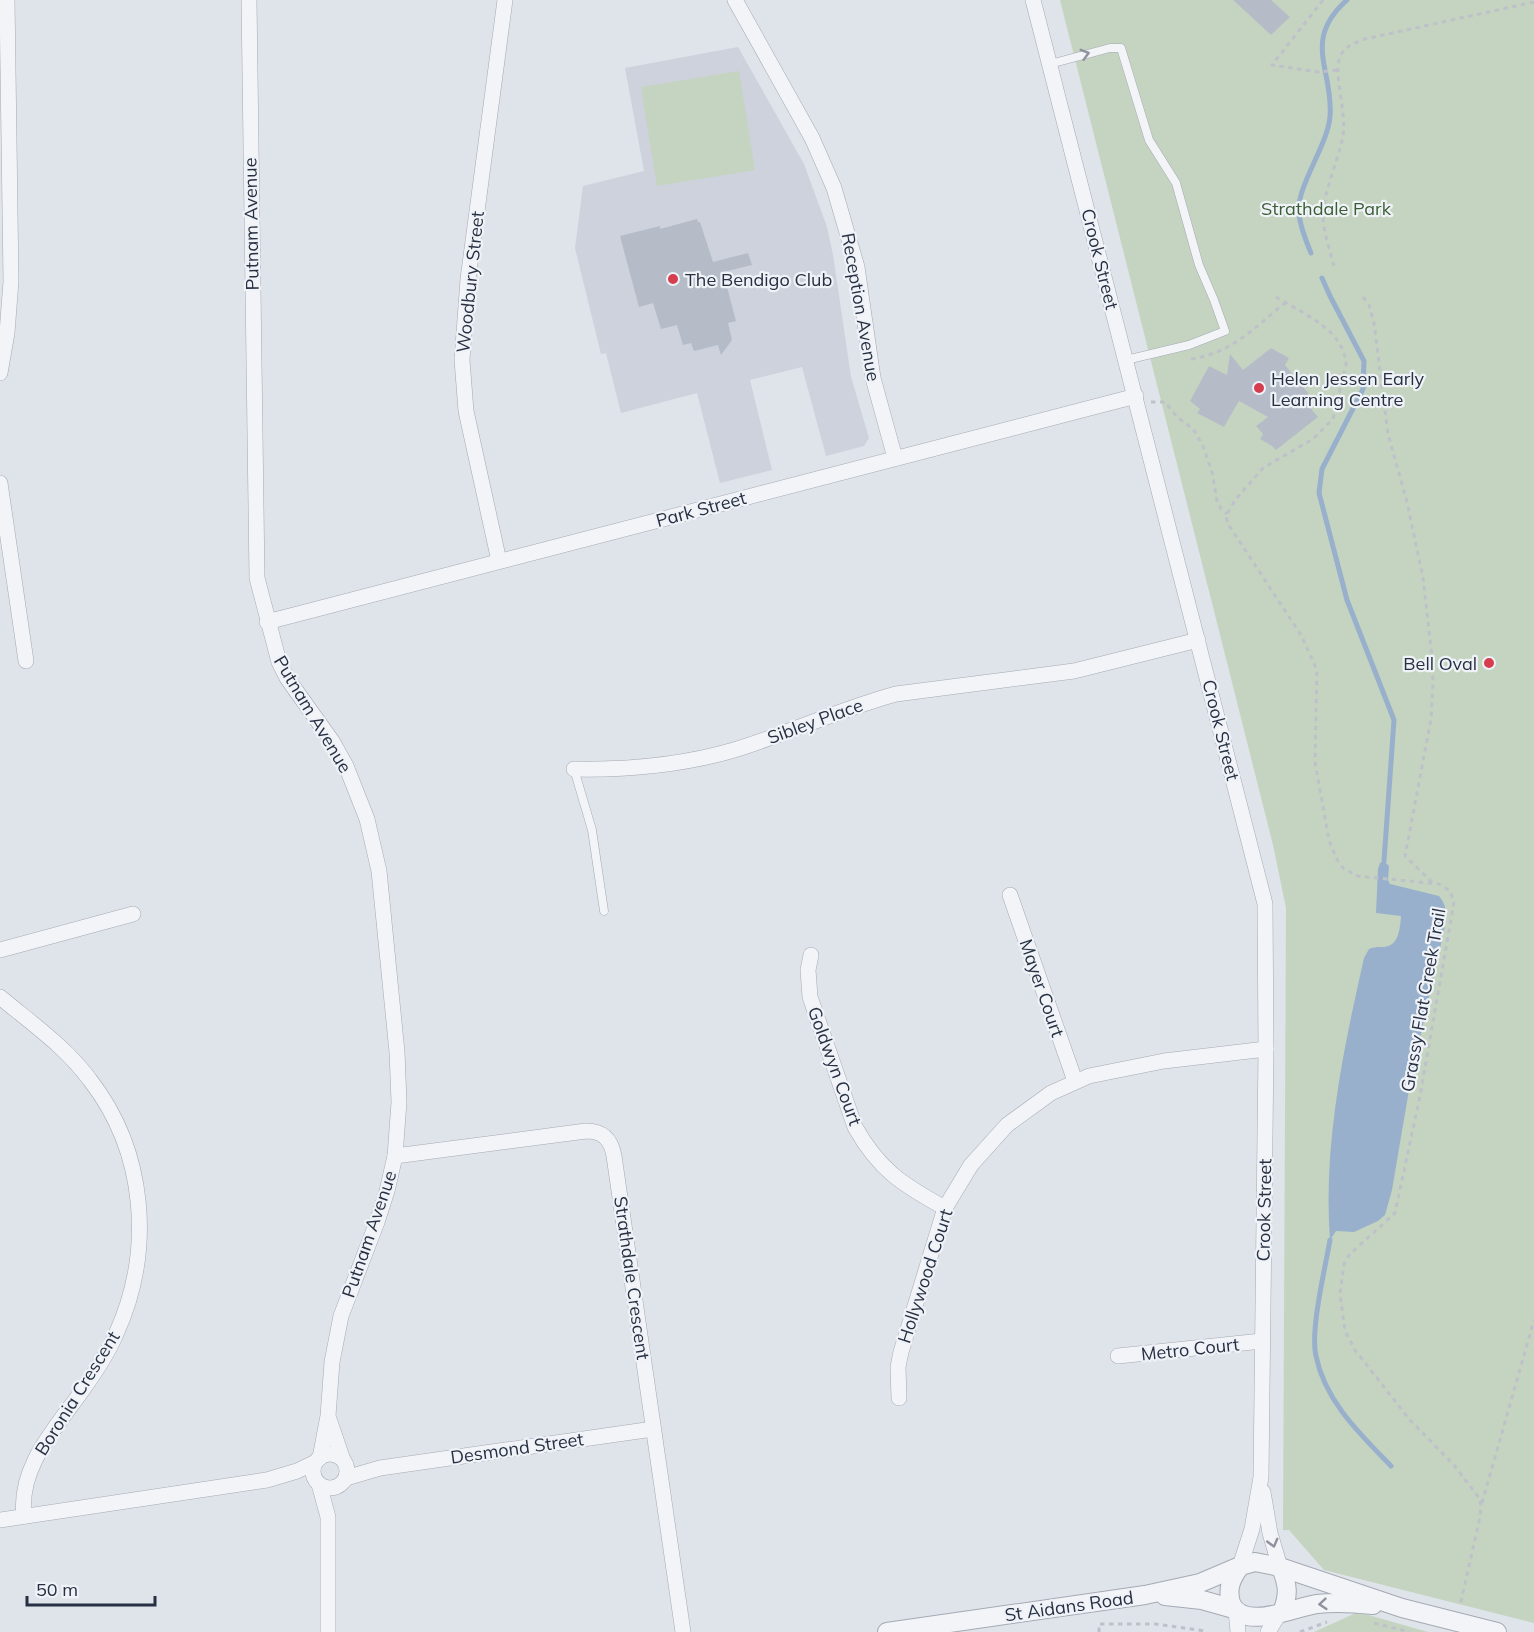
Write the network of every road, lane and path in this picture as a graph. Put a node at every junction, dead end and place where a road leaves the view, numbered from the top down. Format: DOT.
graph roads {
  1 [pos="7,0"];
  2 [pos="249,0"];
  3 [pos="505,0"];
  4 [pos="735,0"];
  5 [pos="1033,0"];
  6 [pos="1323,0"];
  7 [pos="1534,2"];
  8 [pos="1050,64"];
  9 [pos="1338,70"];
  10 [pos="1334,266"];
  11 [pos="1276,297"];
  12 [pos="1364,297"];
  13 [pos="1285,303"];
  14 [pos="1191,359"];
  15 [pos="1126,360"];
  16 [pos="0,373"];
  17 [pos="1137,401"];
  18 [pos="895,458"];
  19 [pos="0,483"];
  20 [pos="1227,514"];
  21 [pos="499,561"];
  22 [pos="267,622"];
  23 [pos="1198,640"];
  24 [pos="26,661"];
  25 [pos="574,769"];
  26 [pos="1433,883"];
  27 [pos="1010,895"];
  28 [pos="604,911"];
  29 [pos="132,914"];
  30 [pos="0,950"];
  31 [pos="811,955"];
  32 [pos="0,997"];
  33 [pos="1266,1049"];
  34 [pos="1075,1082"];
  35 [pos="395,1156"];
  36 [pos="945,1208"];
  37 [pos="1534,1320"];
  38 [pos="1262,1341"];
  39 [pos="1118,1356"];
  40 [pos="899,1398"];
  41 [pos="328,1416"];
  42 [pos="653,1429"];
  43 [pos="318,1460"];
  44 [pos="343,1460"];
  45 [pos="380,1468"];
  46 [pos="1261,1477"];
  47 [pos="267,1480"];
  48 [pos="343,1482"];
  49 [pos="318,1483"];
  50 [pos="1481,1505"];
  51 [pos="24,1516"];
  52 [pos="328,1517"];
  53 [pos="0,1520"];
  54 [pos="1239,1567"];
  55 [pos="1280,1567"];
  56 [pos="1145,1595"];
  57 [pos="1402,1608"];
  58 [pos="1235,1609"];
  59 [pos="1281,1613"];
  60 [pos="1336,1619"];
  61 [pos="1367,1621"];
  62 [pos="1458,1622"];
  63 [pos="1205,1631"];
  64 [pos="328,1632"];
  65 [pos="683,1632"];
  66 [pos="887,1632"];
  67 [pos="1099,1632"];
  68 [pos="1238,1632"];
  69 [pos="1268,1632"];
  70 [pos="1300,1632"];
  71 [pos="1410,1632"];
  72 [pos="1497,1632"];
  1 -- 16 [label="street"];
  2 -- 22 [label="street, Putnam Avenue"];
  3 -- 21 [label="street, Woodbury Street"];
  4 -- 18 [label="street, Reception Avenue"];
  5 -- 8 [label="street, Crook Street"];
  6 -- 9 [label="path"];
  7 -- 9 [label="path"];
  8 -- 15 [label="street, Crook Street"];
  8 -- 15 [label="lane, one-way"];
  9 -- 10 [label="path"];
  11 -- 13 [label="path"];
  12 -- 26 [label="path"];
  13 -- 14 [label="path"];
  13 -- 20 [label="path"];
  15 -- 17 [label="street, Crook Street"];
  17 -- 18 [label="street, Park Street"];
  17 -- 20 [label="path, Grassy Flat Creek Trail"];
  17 -- 23 [label="street, Crook Street"];
  18 -- 21 [label="street, Park Street"];
  19 -- 24 [label="street"];
  20 -- 26 [label="path, Grassy Flat Creek Trail"];
  21 -- 22 [label="street, Park Street"];
  22 -- 35 [label="street, Putnam Avenue"];
  23 -- 25 [label="street, Sibley Place"];
  23 -- 33 [label="street, Crook Street"];
  25 -- 28 [label="lane, Sibley Place"];
  26 -- 50 [label="path, Grassy Flat Creek Trail"];
  27 -- 34 [label="street, Mayer Court"];
  29 -- 30 [label="street"];
  31 -- 36 [label="street, Goldwyn Court"];
  32 -- 51 [label="street, Boronia Crescent"];
  33 -- 34 [label="street, Hollywood Court"];
  33 -- 38 [label="street, Crook Street"];
  34 -- 36 [label="street, Hollywood Court"];
  35 -- 41 [label="street, Putnam Avenue"];
  35 -- 42 [label="street, Strathdale Crescent"];
  36 -- 40 [label="street, Hollywood Court"];
  37 -- 50 [label="path"];
  38 -- 39 [label="street, Metro Court"];
  38 -- 46 [label="street, Crook Street"];
  41 -- 43 [label="street, Putnam Avenue"];
  41 -- 44 [label="street, Putnam Avenue"];
  42 -- 45 [label="street, Desmond Street"];
  42 -- 65 [label="street, Strathdale Crescent"];
  43 -- 44 [label="street"];
  43 -- 47 [label="street"];
  43 -- 49 [label="street"];
  44 -- 45 [label="street, Desmond Street"];
  44 -- 48 [label="street"];
  45 -- 48 [label="street, Desmond Street"];
  46 -- 54 [label="street, Crook Street"];
  46 -- 55 [label="street, Crook Street, one-way"];
  47 -- 49 [label="street"];
  47 -- 51 [label="street"];
  48 -- 49 [label="street"];
  48 -- 52 [label="street"];
  49 -- 52 [label="street"];
  50 -- 62 [label="path"];
  51 -- 53 [label="street"];
  52 -- 64 [label="street"];
  54 -- 55 [label="street"];
  54 -- 56 [label="street, St Aidans Road"];
  54 -- 58 [label="street"];
  55 -- 57 [label="street"];
  55 -- 59 [label="street"];
  56 -- 58 [label="street, St Aidans Road"];
  56 -- 66 [label="street, St Aidans Road"];
  57 -- 59 [label="street, one-way"];
  57 -- 62 [label="street"];
  58 -- 59 [label="street"];
  58 -- 68 [label="street"];
  59 -- 69 [label="street"];
  60 -- 70 [label="path"];
  61 -- 71 [label="path"];
  62 -- 72 [label="street"];
  63 -- 67 [label="path"];
}
